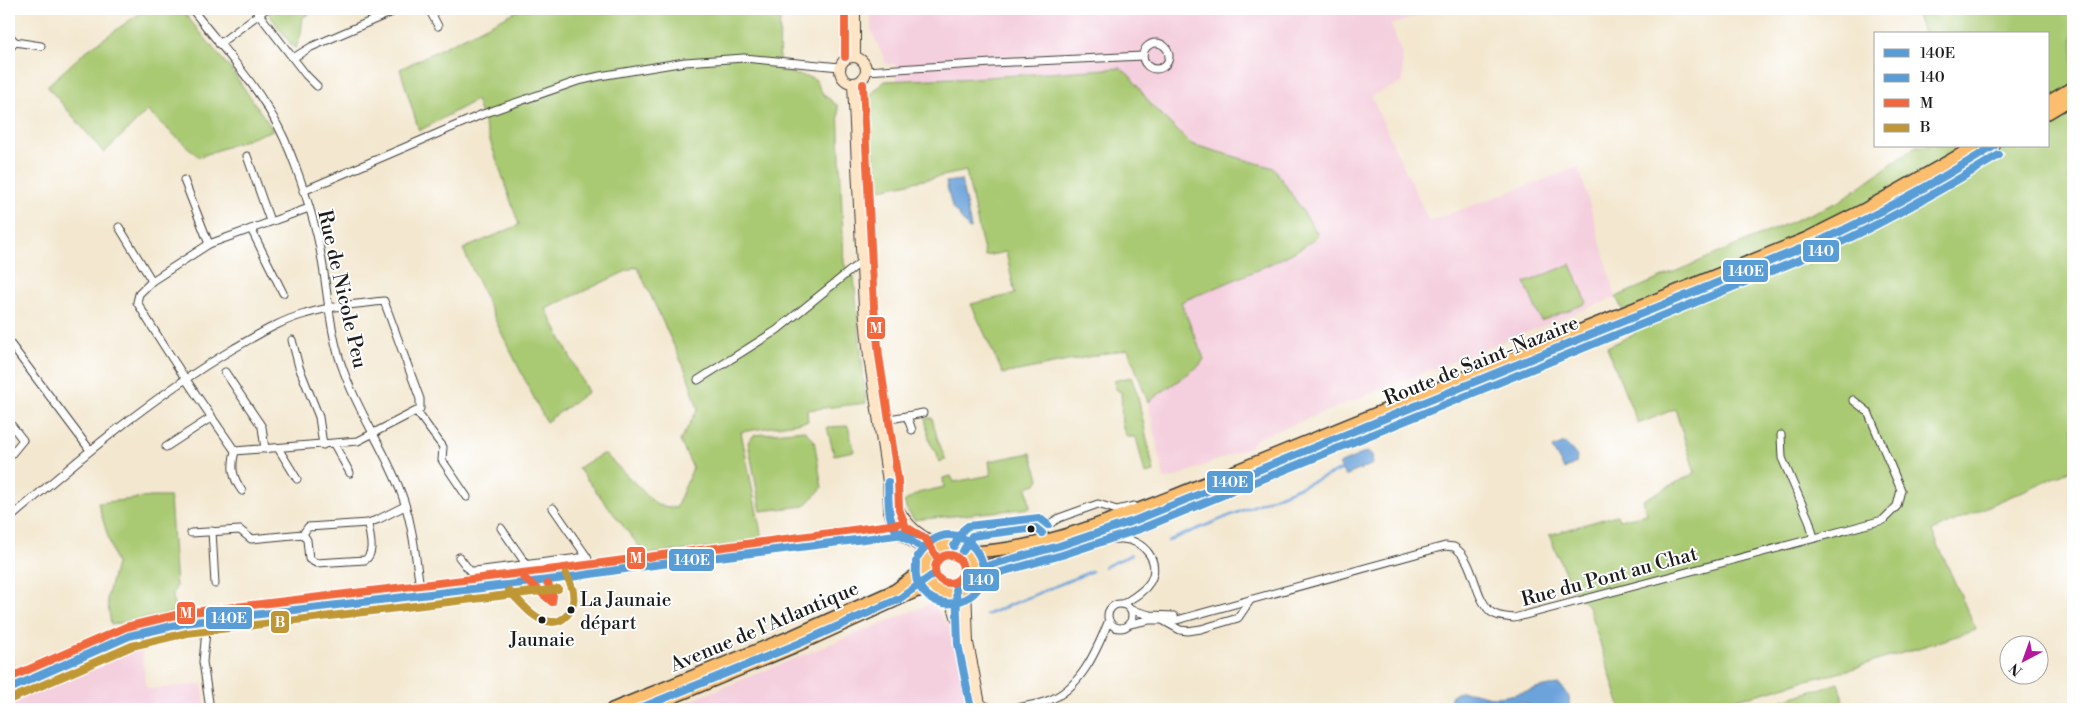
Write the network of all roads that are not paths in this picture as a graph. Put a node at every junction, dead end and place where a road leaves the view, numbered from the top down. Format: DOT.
graph roads {
  1 [pos="192,9"];
  2 [pos="266,9"];
  3 [pos="399,9"];
  4 [pos="430,9"];
  5 [pos="855,9"];
  6 [pos="257,11"];
  7 [pos="438,26"];
  8 [pos="9,35"];
  9 [pos="15,42"];
  10 [pos="220,44"];
  11 [pos="41,46"];
  12 [pos="9,49"];
  13 [pos="1143,56"];
  14 [pos="855,57"];
  15 [pos="293,58"];
  16 [pos="840,67"];
  17 [pos="866,71"];
  18 [pos="853,84"];
  19 [pos="317,86"];
  20 [pos="2073,87"];
  21 [pos="2073,98"];
  22 [pos="2050,101"];
  23 [pos="2050,112"];
  24 [pos="1973,148"];
  25 [pos="1991,148"];
  26 [pos="247,156"];
  27 [pos="184,180"];
  28 [pos="303,191"];
  29 [pos="309,208"];
  30 [pos="270,221"];
  31 [pos="118,227"];
  32 [pos="251,229"];
  33 [pos="209,244"];
  34 [pos="862,261"];
  35 [pos="152,281"];
  36 [pos="283,293"];
  37 [pos="328,308"];
  38 [pos="292,340"];
  39 [pos="9,342"];
  40 [pos="225,372"];
  41 [pos="186,378"];
  42 [pos="698,380"];
  43 [pos="1852,400"];
  44 [pos="417,412"];
  45 [pos="923,413"];
  46 [pos="908,416"];
  47 [pos="212,417"];
  48 [pos="878,418"];
  49 [pos="9,422"];
  50 [pos="912,430"];
  51 [pos="373,434"];
  52 [pos="1781,435"];
  53 [pos="334,444"];
  54 [pos="323,445"];
  55 [pos="166,447"];
  56 [pos="278,448"];
  57 [pos="265,449"];
  58 [pos="90,450"];
  59 [pos="235,451"];
  60 [pos="9,457"];
  61 [pos="350,473"];
  62 [pos="297,479"];
  63 [pos="888,482"];
  64 [pos="242,491"];
  65 [pos="1173,496"];
  66 [pos="467,497"];
  67 [pos="405,506"];
  68 [pos="553,508"];
  69 [pos="9,519"];
  70 [pos="368,523"];
  71 [pos="1048,525"];
  72 [pos="501,528"];
  73 [pos="212,531"];
  74 [pos="191,533"];
  75 [pos="303,534"];
  76 [pos="899,534"];
  77 [pos="922,536"];
  78 [pos="1814,538"];
  79 [pos="1045,541"];
  80 [pos="950,546"];
  81 [pos="966,552"];
  82 [pos="587,557"];
  83 [pos="460,558"];
  84 [pos="1019,558"];
  85 [pos="526,564"];
  86 [pos="926,565"];
  87 [pos="475,571"];
  88 [pos="593,573"];
  89 [pos="969,583"];
  90 [pos="216,584"];
  91 [pos="475,588"];
  92 [pos="934,588"];
  93 [pos="946,594"];
  94 [pos="421,595"];
  95 [pos="1251,599"];
  96 [pos="1123,604"];
  97 [pos="1131,610"];
  98 [pos="1185,617"];
  99 [pos="207,620"];
  100 [pos="1109,620"];
  101 [pos="1164,621"];
  102 [pos="1130,624"];
  103 [pos="970,662"];
  104 [pos="9,689"];
  105 [pos="980,706"];
  106 [pos="210,709"];
  107 [pos="612,709"];
  108 [pos="645,709"];
  109 [pos="993,709"];
  110 [pos="1009,709"];
  1 -- 10 [label="street, Rue de Nicole Peu"];
  2 -- 6 [label="street"];
  3 -- 15 [label="street"];
  4 -- 7 [label="street"];
  5 -- 14 [label="street"];
  6 -- 10 [label="street"];
  6 -- 15 [label="street"];
  8 -- 9 [label="street"];
  9 -- 11 [label="street"];
  9 -- 12 [label="street"];
  10 -- 28 [label="street, Rue de Nicole Peu"];
  13 -- 17 [label="street"];
  14 -- 16 [label="street"];
  14 -- 17 [label="street"];
  15 -- 19 [label="street"];
  16 -- 18 [label="street"];
  16 -- 28 [label="street"];
  17 -- 18 [label="street"];
  18 -- 34 [label="street"];
  20 -- 22 [label="main road"];
  21 -- 23 [label="main road"];
  24 -- 65 [label="main road, Route de Saint-Nazaire"];
  25 -- 84 [label="main road, Route de Saint-Nazaire"];
  26 -- 30 [label="street"];
  27 -- 33 [label="street"];
  28 -- 29 [label="street, Rue de Nicole Peu"];
  29 -- 30 [label="street"];
  29 -- 37 [label="street, Rue de Nicole Peu"];
  30 -- 32 [label="street"];
  31 -- 35 [label="street"];
  32 -- 33 [label="street"];
  32 -- 36 [label="street"];
  33 -- 35 [label="street"];
  34 -- 42 [label="street"];
  34 -- 48 [label="street"];
  35 -- 41 [label="street"];
  37 -- 41 [label="street"];
  37 -- 44 [label="street"];
  37 -- 51 [label="street, Rue de Nicole Peu"];
  38 -- 54 [label="street"];
  39 -- 58 [label="street"];
  40 -- 57 [label="street"];
  41 -- 47 [label="street"];
  41 -- 58 [label="street"];
  43 -- 78 [label="street, Rue du Pont au Chat"];
  44 -- 51 [label="street"];
  44 -- 66 [label="street"];
  45 -- 46 [label="street"];
  46 -- 48 [label="street"];
  46 -- 50 [label="street"];
  47 -- 55 [label="street"];
  47 -- 59 [label="street"];
  48 -- 63 [label="street"];
  49 -- 60 [label="street"];
  51 -- 53 [label="street"];
  51 -- 67 [label="street, Rue de Nicole Peu"];
  52 -- 78 [label="street"];
  53 -- 54 [label="street"];
  53 -- 61 [label="street"];
  54 -- 56 [label="street"];
  56 -- 57 [label="street"];
  56 -- 62 [label="street"];
  57 -- 59 [label="street"];
  58 -- 69 [label="street"];
  59 -- 64 [label="street"];
  63 -- 76 [label="street"];
  63 -- 77 [label="street"];
  65 -- 71 [label="street"];
  65 -- 79 [label="main road, Route de Saint-Nazaire"];
  67 -- 70 [label="street"];
  67 -- 94 [label="street, Rue de Nicole Peu"];
  68 -- 82 [label="street"];
  70 -- 75 [label="street"];
  70 -- 75 [label="street"];
  71 -- 79 [label="street"];
  71 -- 80 [label="street"];
  72 -- 85 [label="street"];
  73 -- 74 [label="street"];
  73 -- 75 [label="street"];
  73 -- 90 [label="street"];
  76 -- 77 [label="street"];
  76 -- 86 [label="street"];
  76 -- 88 [label="street"];
  77 -- 80 [label="street"];
  78 -- 95 [label="street, Rue du Pont au Chat"];
  79 -- 81 [label="main road, Route de Saint-Nazaire"];
  80 -- 81 [label="main road"];
  80 -- 86 [label="main road"];
  81 -- 89 [label="main road"];
  82 -- 85 [label="street"];
  82 -- 88 [label="street"];
  83 -- 87 [label="street"];
  84 -- 89 [label="main road, Route de Saint-Nazaire"];
  84 -- 96 [label="street"];
  85 -- 87 [label="street"];
  86 -- 92 [label="main road"];
  86 -- 107 [label="main road, Avenue de l'Atlantique"];
  87 -- 91 [label="street"];
  88 -- 91 [label="street"];
  89 -- 93 [label="main road"];
  89 -- 103 [label="street"];
  91 -- 94 [label="street"];
  92 -- 93 [label="main road"];
  92 -- 108 [label="main road, Avenue de l'Atlantique"];
  93 -- 103 [label="street"];
  94 -- 99 [label="street"];
  95 -- 98 [label="street, Rue du Pont au Chat"];
  95 -- 101 [label="street"];
  96 -- 97 [label="street"];
  96 -- 100 [label="street"];
  97 -- 98 [label="street"];
  97 -- 102 [label="street"];
  98 -- 101 [label="street, Rue du Pont au Chat"];
  99 -- 104 [label="street"];
  99 -- 106 [label="street"];
  100 -- 102 [label="street"];
  100 -- 110 [label="street"];
  101 -- 102 [label="street, Rue du Pont au Chat"];
  103 -- 105 [label="street"];
  105 -- 109 [label="street"];
}
